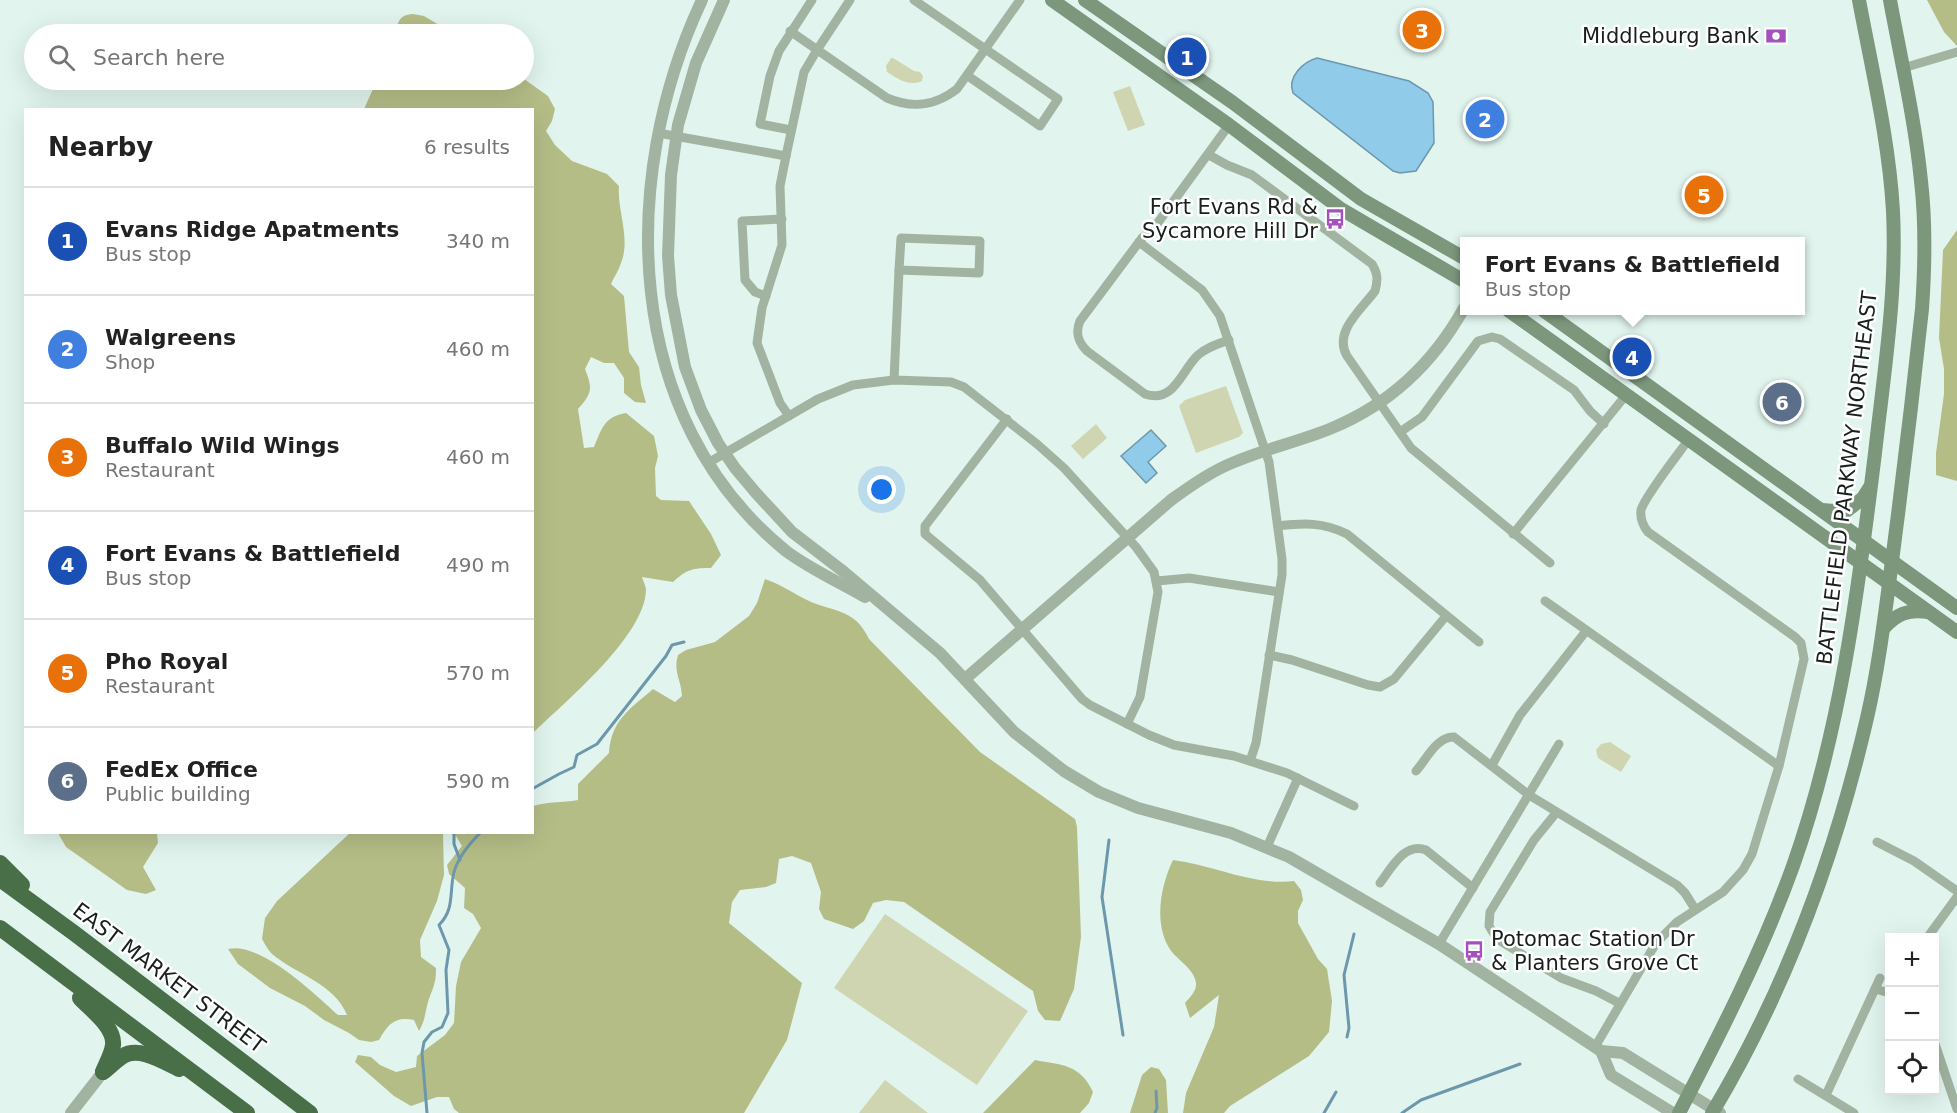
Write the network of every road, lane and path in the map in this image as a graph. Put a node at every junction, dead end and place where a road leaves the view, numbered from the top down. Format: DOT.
graph roads {
  1 [pos="702,0"];
  2 [pos="724,0"];
  3 [pos="812,0"];
  4 [pos="850,0"];
  5 [pos="914,0"];
  6 [pos="1020,0"];
  7 [pos="1052,0"];
  8 [pos="1085,0"];
  9 [pos="1859,0"];
  10 [pos="1890,0"];
  11 [pos="790,31"];
  12 [pos="986,49"];
  13 [pos="817,50"];
  14 [pos="1957,52"];
  15 [pos="1903,68"];
  16 [pos="968,76"];
  17 [pos="1229,124"];
  18 [pos="791,130"];
  19 [pos="658,133"];
  20 [pos="676,135"];
  21 [pos="1209,155"];
  22 [pos="786,156"];
  23 [pos="782,219"];
  24 [pos="1139,242"];
  25 [pos="1460,256"];
  26 [pos="899,270"];
  27 [pos="1460,279"];
  28 [pos="766,296"];
  29 [pos="1460,315"];
  30 [pos="1515,315"];
  31 [pos="1550,315"];
  32 [pos="1229,340"];
  33 [pos="894,380"];
  34 [pos="1626,394"];
  35 [pos="1380,402"];
  36 [pos="789,416"];
  37 [pos="1006,419"];
  38 [pos="1604,424"];
  39 [pos="1401,432"];
  40 [pos="1689,439"];
  41 [pos="1265,451"];
  42 [pos="725,453"];
  43 [pos="708,463"];
  44 [pos="1871,485"];
  45 [pos="1822,510"];
  46 [pos="1278,526"];
  47 [pos="1513,534"];
  48 [pos="1128,537"];
  49 [pos="1865,543"];
  50 [pos="1861,563"];
  51 [pos="1892,563"];
  52 [pos="1550,564"];
  53 [pos="1157,581"];
  54 [pos="1890,584"];
  55 [pos="1279,592"];
  56 [pos="1545,601"];
  57 [pos="1957,608"];
  58 [pos="890,610"];
  59 [pos="1930,612"];
  60 [pos="1446,616"];
  61 [pos="1022,629"];
  62 [pos="1883,629"];
  63 [pos="1586,631"];
  64 [pos="1957,632"];
  65 [pos="1479,642"];
  66 [pos="1269,655"];
  67 [pos="965,679"];
  68 [pos="1127,724"];
  69 [pos="1559,744"];
  70 [pos="1250,761"];
  71 [pos="1492,765"];
  72 [pos="1779,766"];
  73 [pos="1416,771"];
  74 [pos="1298,778"];
  75 [pos="1529,795"];
  76 [pos="1354,806"];
  77 [pos="1556,813"];
  78 [pos="1876,842"];
  79 [pos="1267,847"];
  80 [pos="0,863"];
  81 [pos="0,879"];
  82 [pos="1380,883"];
  83 [pos="1473,888"];
  84 [pos="1957,891"];
  85 [pos="1957,897"];
  86 [pos="1695,909"];
  87 [pos="0,928"];
  88 [pos="74,933"];
  89 [pos="1931,933"];
  90 [pos="1438,944"];
  91 [pos="52,969"];
  92 [pos="1880,978"];
  93 [pos="1875,989"];
  94 [pos="1885,992"];
  95 [pos="1619,1003"];
  96 [pos="1598,1049"];
  97 [pos="1939,1053"];
  98 [pos="103,1072"];
  99 [pos="1798,1078"];
  100 [pos="202,1079"];
  101 [pos="1689,1094"];
  102 [pos="1826,1095"];
  103 [pos="1957,1106"];
  104 [pos="1716,1112"];
  105 [pos="71,1113"];
  106 [pos="247,1113"];
  107 [pos="310,1113"];
  108 [pos="1673,1113"];
  109 [pos="1679,1113"];
  110 [pos="1854,1113"];
  1 -- 19 [label="street"];
  2 -- 20 [label="street"];
  3 -- 11 [label="street"];
  4 -- 13 [label="street"];
  5 -- 12 [label="street"];
  6 -- 12 [label="street"];
  7 -- 17 [label="main road"];
  8 -- 25 [label="main road"];
  9 -- 44 [label="main road, BATTLEFIELD PARKWAY NORTHEAST"];
  10 -- 15 [label="main road"];
  11 -- 13 [label="street"];
  11 -- 18 [label="street"];
  12 -- 16 [label="street"];
  12 -- 16 [label="street"];
  13 -- 16 [label="street"];
  13 -- 18 [label="street"];
  14 -- 15 [label="street"];
  15 -- 51 [label="main road"];
  17 -- 21 [label="street"];
  17 -- 27 [label="main road"];
  18 -- 22 [label="street"];
  19 -- 20 [label="street"];
  19 -- 43 [label="street"];
  20 -- 22 [label="street"];
  20 -- 42 [label="street"];
  21 -- 24 [label="street"];
  21 -- 35 [label="street"];
  22 -- 23 [label="street"];
  23 -- 28 [label="street"];
  23 -- 28 [label="street"];
  24 -- 32 [label="street"];
  24 -- 32 [label="street"];
  26 -- 26 [label="street"];
  26 -- 33 [label="street"];
  28 -- 36 [label="street"];
  29 -- 35 [label="street"];
  30 -- 34 [label="main road"];
  31 -- 45 [label="main road"];
  32 -- 41 [label="street"];
  33 -- 36 [label="street"];
  33 -- 37 [label="street"];
  34 -- 38 [label="street"];
  34 -- 40 [label="main road"];
  35 -- 39 [label="street"];
  35 -- 41 [label="street"];
  36 -- 42 [label="street"];
  37 -- 48 [label="street"];
  37 -- 61 [label="street"];
  38 -- 39 [label="street"];
  38 -- 47 [label="street"];
  39 -- 47 [label="street"];
  40 -- 50 [label="main road"];
  40 -- 72 [label="street"];
  41 -- 46 [label="street"];
  41 -- 48 [label="street"];
  42 -- 43 [label="street"];
  42 -- 58 [label="street"];
  43 -- 58 [label="street"];
  44 -- 45 [label="main road"];
  44 -- 49 [label="main road, BATTLEFIELD PARKWAY NORTHEAST"];
  45 -- 49 [label="main road"];
  46 -- 55 [label="street"];
  46 -- 60 [label="street"];
  47 -- 52 [label="street"];
  48 -- 53 [label="street"];
  48 -- 61 [label="street"];
  49 -- 50 [label="main road, BATTLEFIELD PARKWAY NORTHEAST"];
  49 -- 51 [label="main road"];
  50 -- 54 [label="main road"];
  50 -- 101 [label="main road, BATTLEFIELD PARKWAY NORTHEAST"];
  51 -- 54 [label="main road"];
  51 -- 57 [label="main road"];
  53 -- 55 [label="street"];
  53 -- 68 [label="street"];
  54 -- 59 [label="main road"];
  54 -- 62 [label="main road"];
  55 -- 66 [label="street"];
  56 -- 63 [label="street"];
  58 -- 67 [label="street"];
  59 -- 62 [label="main road"];
  59 -- 64 [label="main road"];
  60 -- 65 [label="street"];
  60 -- 66 [label="street"];
  61 -- 67 [label="street"];
  61 -- 68 [label="street"];
  62 -- 104 [label="main road"];
  63 -- 71 [label="street"];
  63 -- 72 [label="street"];
  66 -- 70 [label="street"];
  67 -- 79 [label="street"];
  68 -- 70 [label="street"];
  69 -- 75 [label="street"];
  70 -- 74 [label="street"];
  71 -- 73 [label="street"];
  71 -- 75 [label="street"];
  72 -- 86 [label="street"];
  74 -- 76 [label="street"];
  74 -- 79 [label="street"];
  75 -- 77 [label="street"];
  75 -- 83 [label="street"];
  77 -- 86 [label="street"];
  77 -- 95 [label="street"];
  78 -- 84 [label="street"];
  79 -- 90 [label="street"];
  80 -- 88 [label="highway"];
  81 -- 88 [label="highway, EAST MARKET STREET"];
  82 -- 83 [label="street"];
  83 -- 90 [label="street"];
  85 -- 89 [label="street"];
  86 -- 95 [label="street"];
  87 -- 91 [label="highway"];
  88 -- 107 [label="highway, EAST MARKET STREET"];
  90 -- 96 [label="street"];
  91 -- 98 [label="highway"];
  91 -- 100 [label="highway"];
  92 -- 93 [label="street"];
  93 -- 94 [label="street"];
  93 -- 102 [label="street"];
  95 -- 96 [label="street"];
  96 -- 101 [label="street"];
  96 -- 108 [label="street"];
  97 -- 103 [label="street"];
  98 -- 100 [label="highway"];
  98 -- 105 [label="street"];
  99 -- 102 [label="street"];
  100 -- 106 [label="highway"];
  101 -- 104 [label="street"];
  101 -- 109 [label="main road, BATTLEFIELD PARKWAY NORTHEAST"];
  102 -- 110 [label="street"];
}
